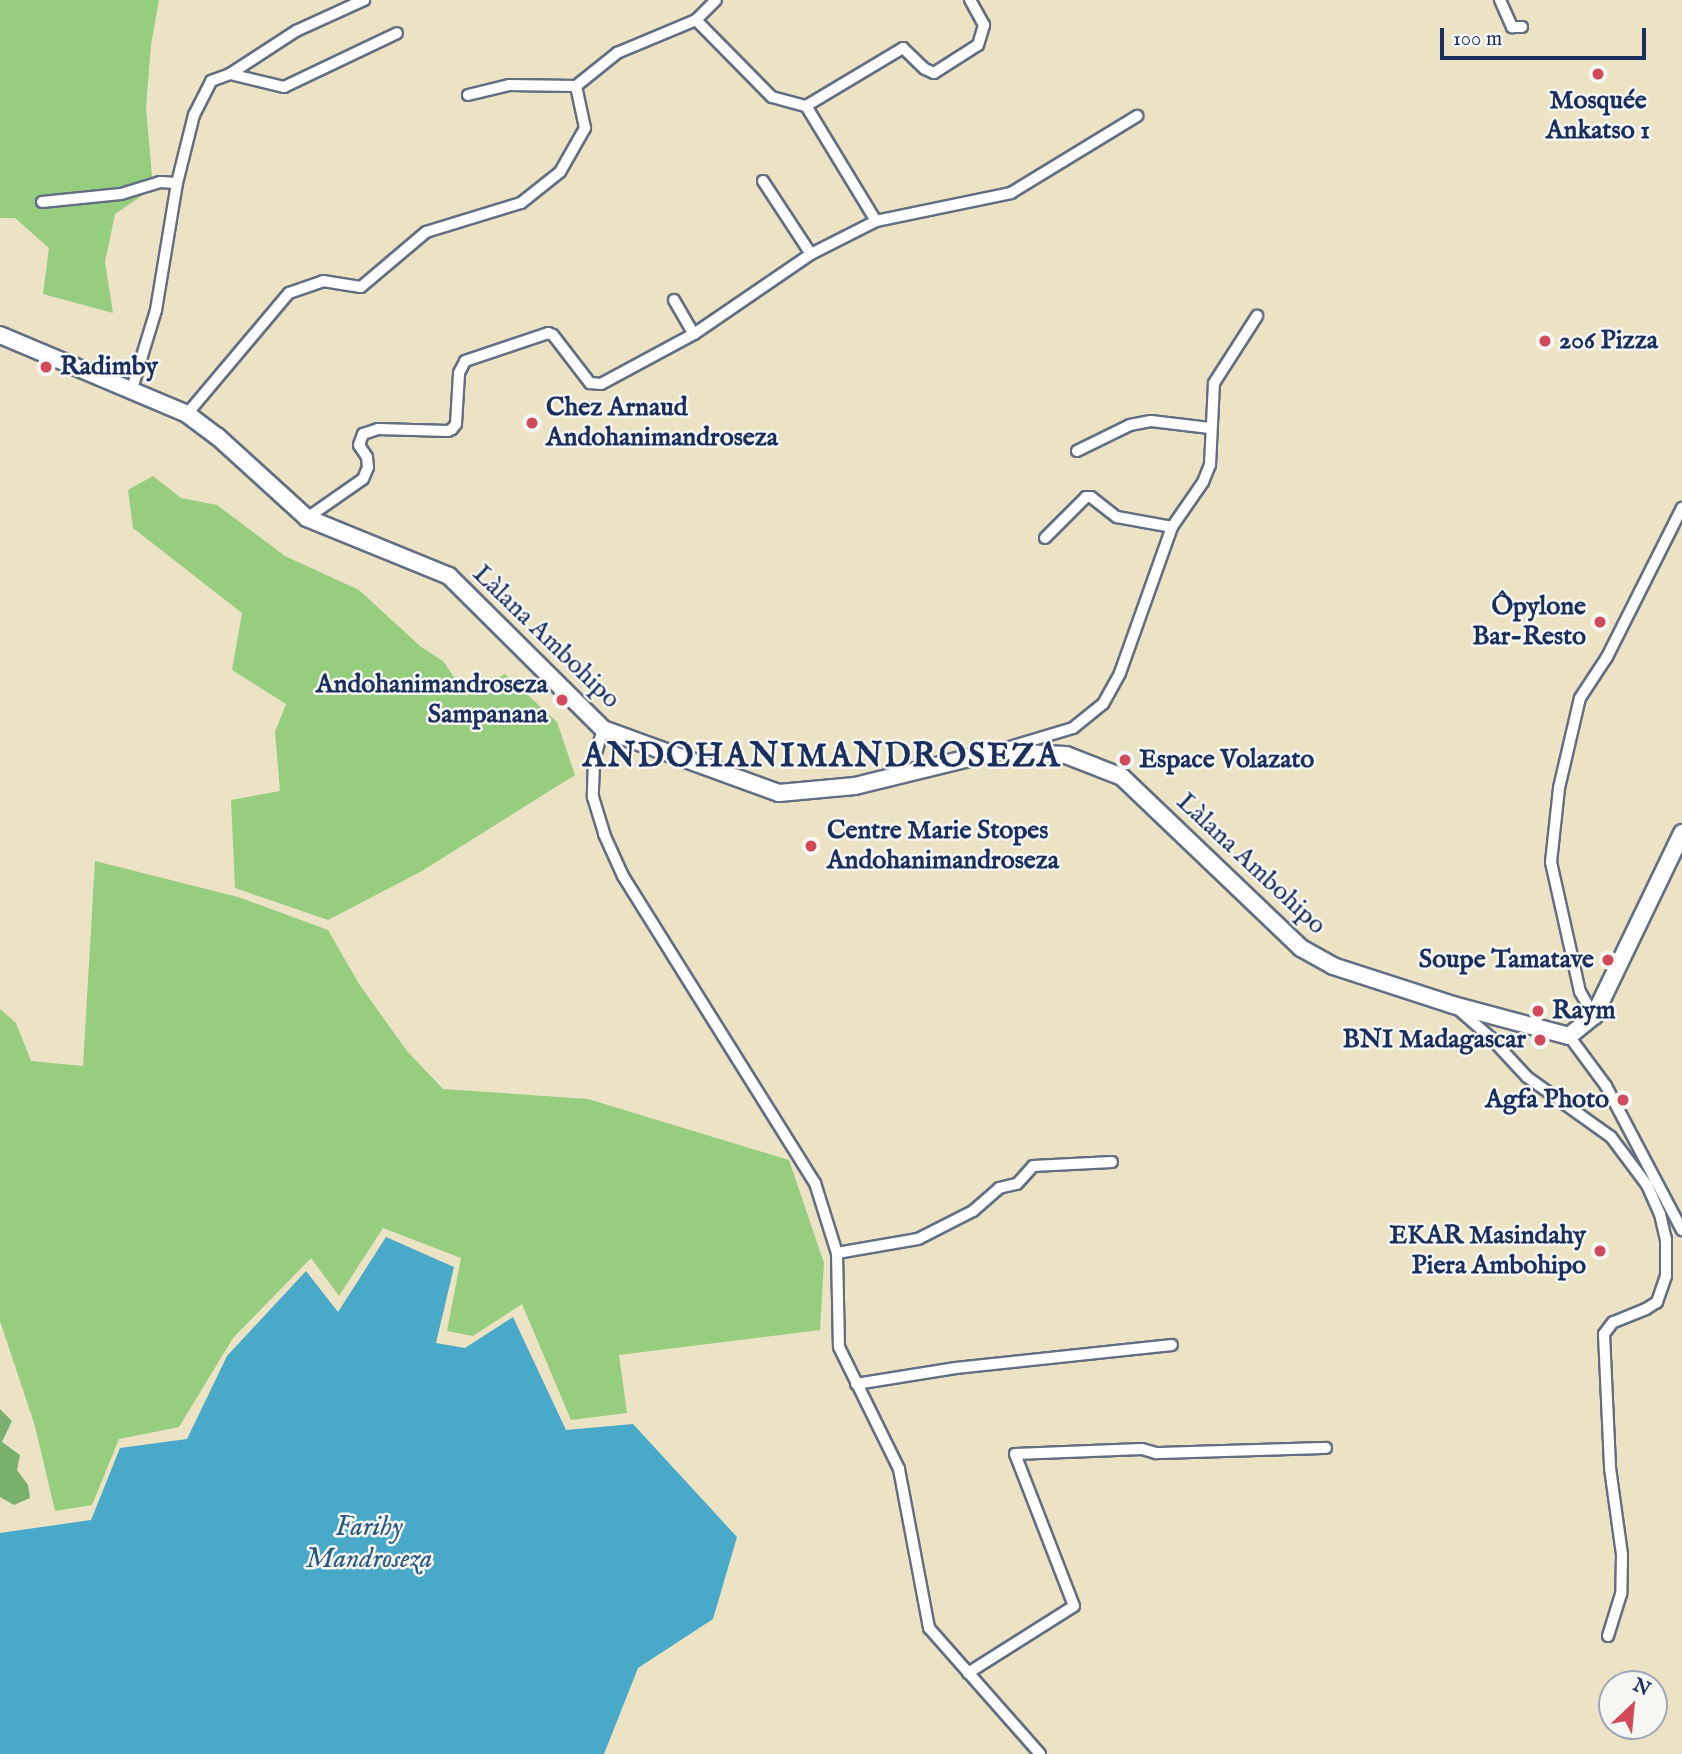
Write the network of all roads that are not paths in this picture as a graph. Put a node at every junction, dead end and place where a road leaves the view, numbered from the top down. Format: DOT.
graph roads {
  1 [pos="716,0"];
  2 [pos="970,0"];
  3 [pos="1500,0"];
  4 [pos="358,1"];
  5 [pos="696,20"];
  6 [pos="1522,27"];
  7 [pos="397,33"];
  8 [pos="230,74"];
  9 [pos="576,86"];
  10 [pos="468,95"];
  11 [pos="806,106"];
  12 [pos="1138,116"];
  13 [pos="764,181"];
  14 [pos="177,183"];
  15 [pos="42,202"];
  16 [pos="876,221"];
  17 [pos="811,254"];
  18 [pos="674,300"];
  19 [pos="1257,316"];
  20 [pos="694,334"];
  21 [pos="0,335"];
  22 [pos="131,392"];
  23 [pos="187,415"];
  24 [pos="1210,428"];
  25 [pos="1077,451"];
  26 [pos="1682,508"];
  27 [pos="307,518"];
  28 [pos="1171,527"];
  29 [pos="1045,538"];
  30 [pos="603,729"];
  31 [pos="993,752"];
  32 [pos="1682,833"];
  33 [pos="1453,1004"];
  34 [pos="1594,1016"];
  35 [pos="1569,1036"];
  36 [pos="1112,1162"];
  37 [pos="1682,1230"];
  38 [pos="837,1253"];
  39 [pos="1172,1345"];
  40 [pos="856,1384"];
  41 [pos="1326,1448"];
  42 [pos="1608,1636"];
  43 [pos="968,1673"];
  44 [pos="1040,1754"];
  1 -- 5 [label="street"];
  2 -- 11 [label="street"];
  3 -- 6 [label="street"];
  4 -- 8 [label="street"];
  5 -- 9 [label="street"];
  5 -- 11 [label="street"];
  7 -- 8 [label="street"];
  8 -- 14 [label="street"];
  9 -- 10 [label="street"];
  9 -- 23 [label="street"];
  11 -- 16 [label="street"];
  12 -- 16 [label="street"];
  13 -- 17 [label="street"];
  14 -- 15 [label="street"];
  14 -- 22 [label="street"];
  16 -- 17 [label="street"];
  17 -- 20 [label="street"];
  18 -- 20 [label="street"];
  19 -- 24 [label="street"];
  20 -- 27 [label="street"];
  21 -- 22 [label="street, Làlana Ambohipo"];
  22 -- 23 [label="street, Làlana Ambohipo"];
  23 -- 27 [label="street, Làlana Ambohipo"];
  24 -- 25 [label="street"];
  24 -- 28 [label="street"];
  26 -- 34 [label="street"];
  27 -- 30 [label="street, Làlana Ambohipo"];
  28 -- 29 [label="street"];
  28 -- 31 [label="street"];
  30 -- 31 [label="street, Làlana Ambohipo"];
  30 -- 38 [label="street"];
  31 -- 33 [label="street, Làlana Ambohipo"];
  32 -- 34 [label="street"];
  33 -- 35 [label="street, Làlana Ambohipo"];
  33 -- 42 [label="street"];
  34 -- 35 [label="street"];
  35 -- 37 [label="street"];
  36 -- 38 [label="street"];
  38 -- 40 [label="street"];
  39 -- 40 [label="street"];
  40 -- 43 [label="street"];
  41 -- 43 [label="street"];
  43 -- 44 [label="street"];
}
